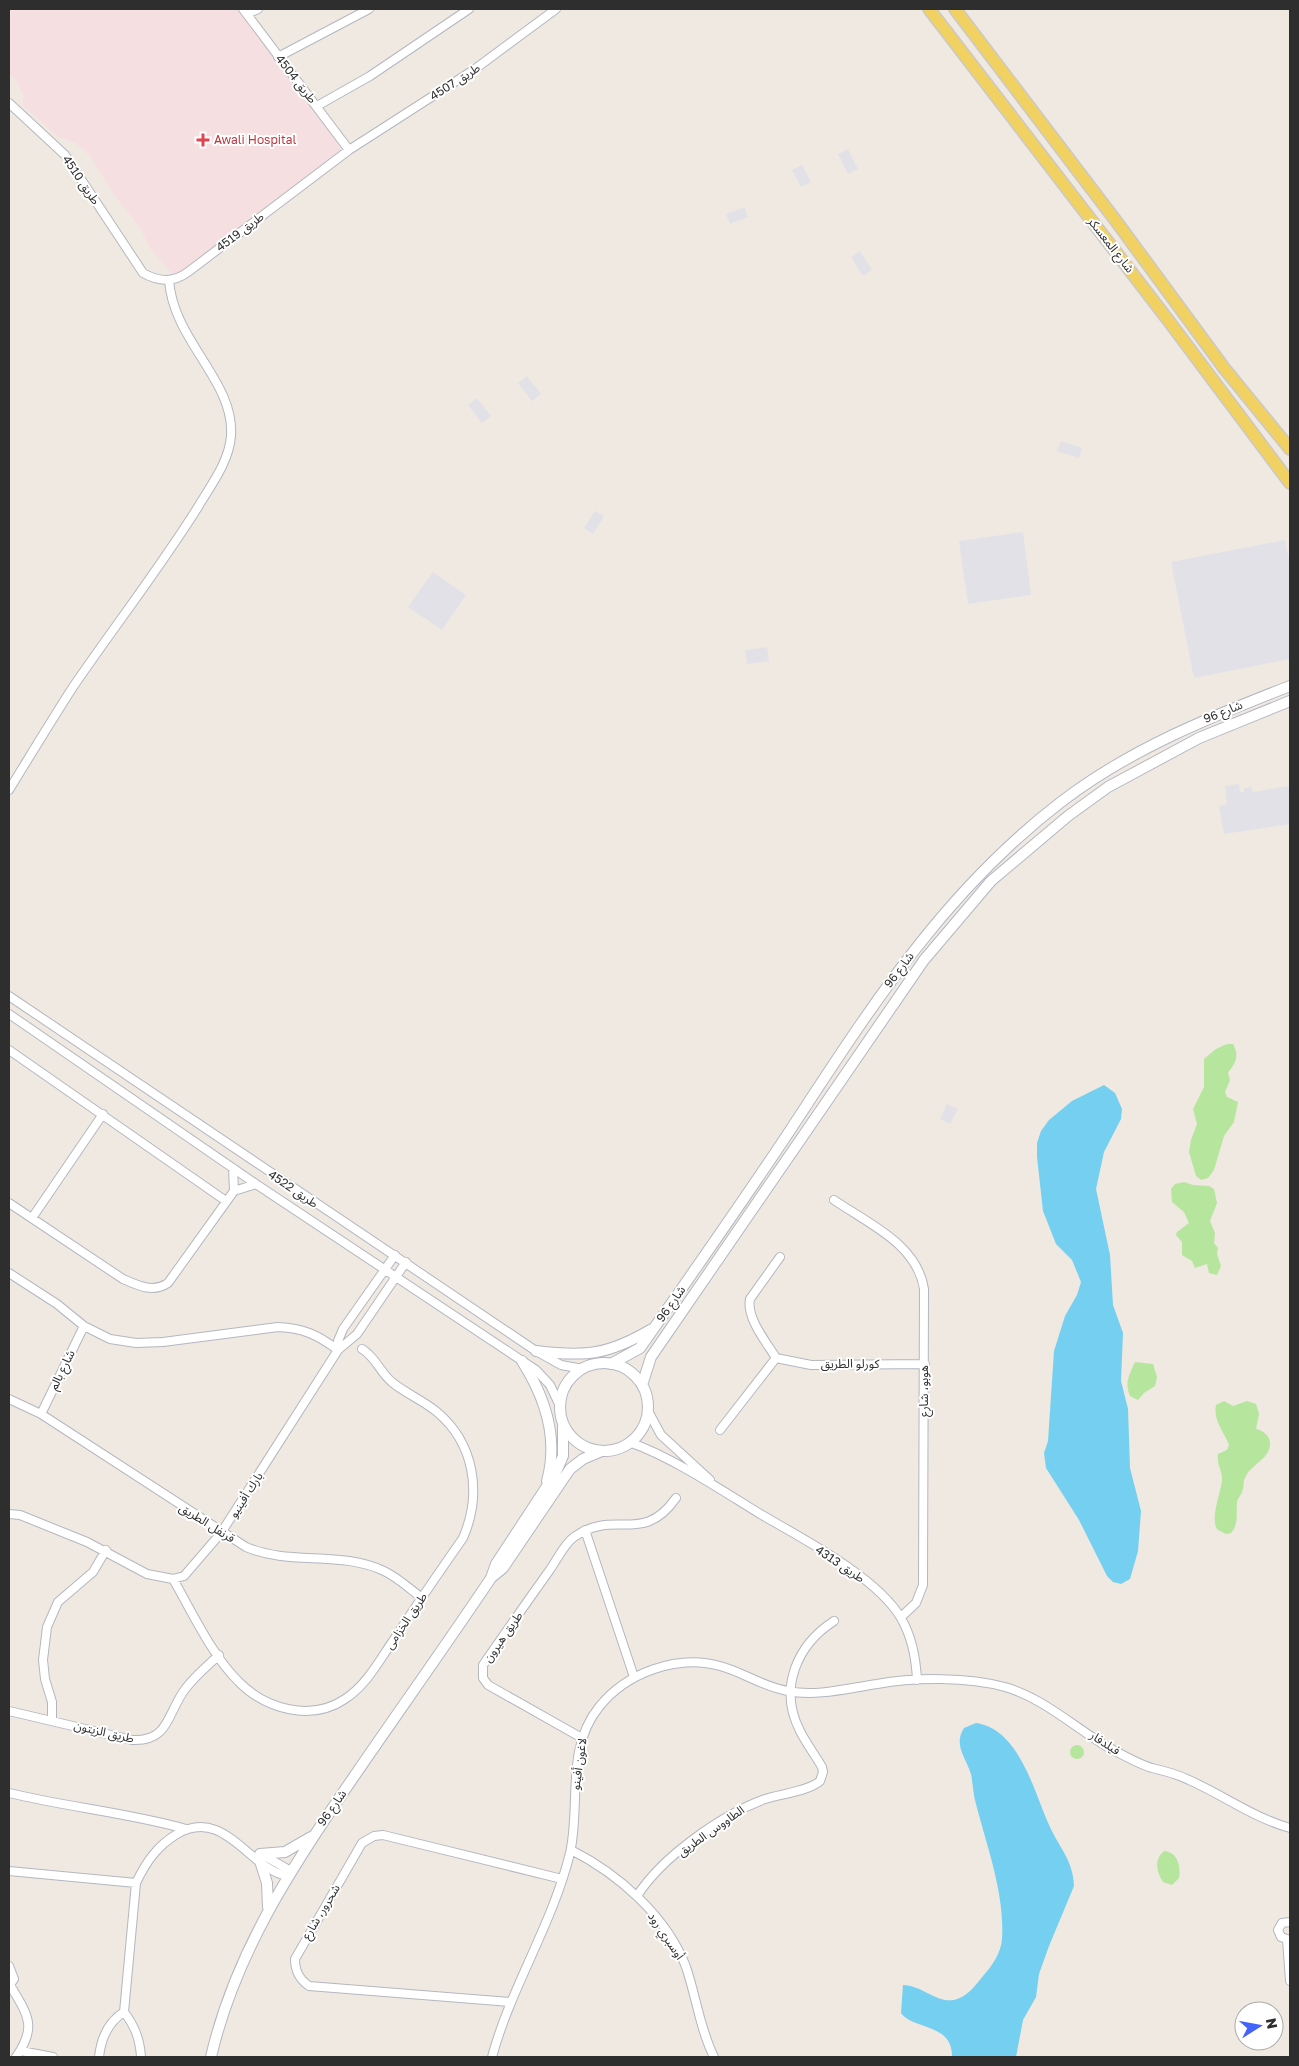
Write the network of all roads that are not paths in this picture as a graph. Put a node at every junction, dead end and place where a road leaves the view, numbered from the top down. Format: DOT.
graph roads {
  1 [pos="258,9"];
  2 [pos="369,9"];
  3 [pos="469,9"];
  4 [pos="556,9"];
  5 [pos="929,9"];
  6 [pos="955,9"];
  7 [pos="245,12"];
  8 [pos="278,57"];
  9 [pos="9,102"];
  10 [pos="317,106"];
  11 [pos="349,150"];
  12 [pos="169,280"];
  13 [pos="1290,449"];
  14 [pos="1290,483"];
  15 [pos="1290,686"];
  16 [pos="1290,701"];
  17 [pos="9,790"];
  18 [pos="9,996"];
  19 [pos="9,1014"];
  20 [pos="9,1050"];
  21 [pos="103,1114"];
  22 [pos="233,1168"];
  23 [pos="256,1184"];
  24 [pos="234,1191"];
  25 [pos="226,1200"];
  26 [pos="834,1200"];
  27 [pos="9,1202"];
  28 [pos="32,1218"];
  29 [pos="395,1255"];
  30 [pos="780,1257"];
  31 [pos="406,1262"];
  32 [pos="386,1269"];
  33 [pos="9,1273"];
  34 [pos="397,1277"];
  35 [pos="345,1325"];
  36 [pos="84,1326"];
  37 [pos="655,1327"];
  38 [pos="357,1334"];
  39 [pos="362,1349"];
  40 [pos="338,1350"];
  41 [pos="536,1351"];
  42 [pos="776,1358"];
  43 [pos="522,1361"];
  44 [pos="611,1364"];
  45 [pos="925,1364"];
  46 [pos="583,1369"];
  47 [pos="642,1382"];
  48 [pos="9,1398"];
  49 [pos="559,1404"];
  50 [pos="648,1411"];
  51 [pos="41,1414"];
  52 [pos="563,1426"];
  53 [pos="720,1430"];
  54 [pos="629,1442"];
  55 [pos="602,1451"];
  56 [pos="717,1486"];
  57 [pos="544,1492"];
  58 [pos="676,1498"];
  59 [pos="9,1514"];
  60 [pos="585,1530"];
  61 [pos="221,1533"];
  62 [pos="106,1550"];
  63 [pos="491,1578"];
  64 [pos="173,1579"];
  65 [pos="422,1598"];
  66 [pos="901,1617"];
  67 [pos="834,1620"];
  68 [pos="218,1655"];
  69 [pos="634,1677"];
  70 [pos="917,1680"];
  71 [pos="791,1692"];
  72 [pos="9,1711"];
  73 [pos="52,1721"];
  74 [pos="582,1738"];
  75 [pos="9,1793"];
  76 [pos="1290,1828"];
  77 [pos="186,1829"];
  78 [pos="312,1837"];
  79 [pos="571,1850"];
  80 [pos="257,1856"];
  81 [pos="9,1871"];
  82 [pos="289,1873"];
  83 [pos="562,1879"];
  84 [pos="136,1883"];
  85 [pos="637,1896"];
  86 [pos="268,1909"];
  87 [pos="1290,1922"];
  88 [pos="1288,1940"];
  89 [pos="9,1966"];
  90 [pos="1290,1981"];
  91 [pos="9,1985"];
  92 [pos="511,2002"];
  93 [pos="124,2012"];
  94 [pos="18,2054"];
  95 [pos="53,2057"];
  96 [pos="99,2057"];
  97 [pos="141,2057"];
  98 [pos="212,2057"];
  99 [pos="492,2057"];
  100 [pos="714,2057"];
  1 -- 7 [label="street"];
  2 -- 8 [label="street"];
  3 -- 10 [label="street"];
  4 -- 11 [label="street, طريق 4507"];
  5 -- 14 [label="main road, شارع المعسكر"];
  6 -- 13 [label="main road, شارع المعسكر"];
  7 -- 8 [label="street, طريق 4504"];
  8 -- 10 [label="street, طريق 4504"];
  9 -- 12 [label="street, طريق 4510"];
  10 -- 11 [label="street, طريق 4504"];
  11 -- 12 [label="street, طريق 4519"];
  12 -- 17 [label="street"];
  15 -- 37 [label="street, شارع 96"];
  16 -- 47 [label="street, شارع 96"];
  18 -- 29 [label="street, طريق 4522"];
  19 -- 22 [label="street, طريق 4522"];
  20 -- 21 [label="street"];
  21 -- 25 [label="street"];
  21 -- 28 [label="street"];
  22 -- 23 [label="street, طريق 4522"];
  22 -- 24 [label="street"];
  23 -- 24 [label="street"];
  23 -- 32 [label="street, طريق 4522"];
  24 -- 25 [label="street"];
  25 -- 28 [label="street"];
  26 -- 45 [label="street, هوبو، شارع"];
  27 -- 28 [label="street"];
  29 -- 31 [label="street, طريق 4522"];
  29 -- 32 [label="street, بارك أفينيو"];
  30 -- 42 [label="street"];
  31 -- 34 [label="street, بارك أفينيو"];
  31 -- 41 [label="street, طريق 4522"];
  32 -- 34 [label="street, طريق 4522"];
  32 -- 35 [label="street, بارك أفينيو"];
  33 -- 36 [label="street"];
  34 -- 38 [label="street, بارك أفينيو"];
  34 -- 43 [label="street, طريق 4522"];
  35 -- 38 [label="street"];
  35 -- 40 [label="street, بارك أفينيو"];
  36 -- 40 [label="street"];
  36 -- 51 [label="street, شارع بالم"];
  37 -- 41 [label="street"];
  37 -- 44 [label="street, شارع 96"];
  38 -- 40 [label="street, بارك أفينيو"];
  39 -- 65 [label="street, طريق الخزامى"];
  40 -- 61 [label="street, بارك أفينيو"];
  41 -- 46 [label="street, طريق 4522"];
  42 -- 45 [label="street, كورلو الطريق"];
  42 -- 53 [label="street"];
  43 -- 49 [label="street, طريق 4522"];
  43 -- 57 [label="street"];
  44 -- 46 [label="street"];
  44 -- 47 [label="street"];
  45 -- 66 [label="street, هوبو، شارع"];
  46 -- 49 [label="street"];
  47 -- 50 [label="street"];
  48 -- 51 [label="street, قرنفل الطريق"];
  49 -- 52 [label="street"];
  50 -- 54 [label="street"];
  50 -- 56 [label="street, طريق 4313"];
  51 -- 61 [label="street, قرنفل الطريق"];
  52 -- 55 [label="street"];
  52 -- 57 [label="street, شارع 96"];
  54 -- 55 [label="street"];
  54 -- 56 [label="street, طريق 4313"];
  55 -- 63 [label="street, شارع 96"];
  56 -- 66 [label="street, طريق 4313"];
  57 -- 63 [label="street, شارع 96"];
  58 -- 60 [label="street, طريق هيرون"];
  59 -- 62 [label="street"];
  60 -- 69 [label="street"];
  60 -- 74 [label="street, طريق هيرون"];
  61 -- 64 [label="street, بارك أفينيو"];
  61 -- 65 [label="street, قرنفل الطريق"];
  62 -- 64 [label="street"];
  62 -- 73 [label="street"];
  63 -- 78 [label="street, شارع 96"];
  64 -- 68 [label="street, طريق الخزامى"];
  65 -- 68 [label="street, طريق الخزامى"];
  66 -- 70 [label="street, طريق 4313"];
  67 -- 71 [label="street"];
  68 -- 73 [label="street, طريق الزيتون"];
  69 -- 71 [label="street, لاغون أفينو"];
  69 -- 74 [label="street, لاغون أفينو"];
  70 -- 71 [label="street, لاغون أفينو"];
  70 -- 76 [label="street, فيلدفار"];
  71 -- 85 [label="street, الطاووس الطريق"];
  72 -- 73 [label="street, طريق الزيتون"];
  74 -- 79 [label="street, لاغون أفينو"];
  75 -- 77 [label="street"];
  77 -- 80 [label="street"];
  77 -- 84 [label="street"];
  78 -- 80 [label="street"];
  78 -- 82 [label="street, شارع 96"];
  79 -- 83 [label="street, لاغون أفينو"];
  79 -- 85 [label="street, أوسبري رود"];
  80 -- 82 [label="street"];
  80 -- 86 [label="street"];
  81 -- 84 [label="street"];
  82 -- 86 [label="street, شارع 96"];
  83 -- 92 [label="street, لاغون أفينو"];
  83 -- 92 [label="street, شحرور، شارع"];
  84 -- 93 [label="street"];
  85 -- 100 [label="street, أوسبري رود"];
  86 -- 98 [label="street, شارع 96"];
  87 -- 88 [label="street"];
  88 -- 90 [label="street"];
  89 -- 91 [label="street"];
  91 -- 94 [label="street"];
  92 -- 99 [label="street, لاغون أفينو"];
  93 -- 96 [label="street"];
  93 -- 97 [label="street"];
  94 -- 95 [label="street"];
}
